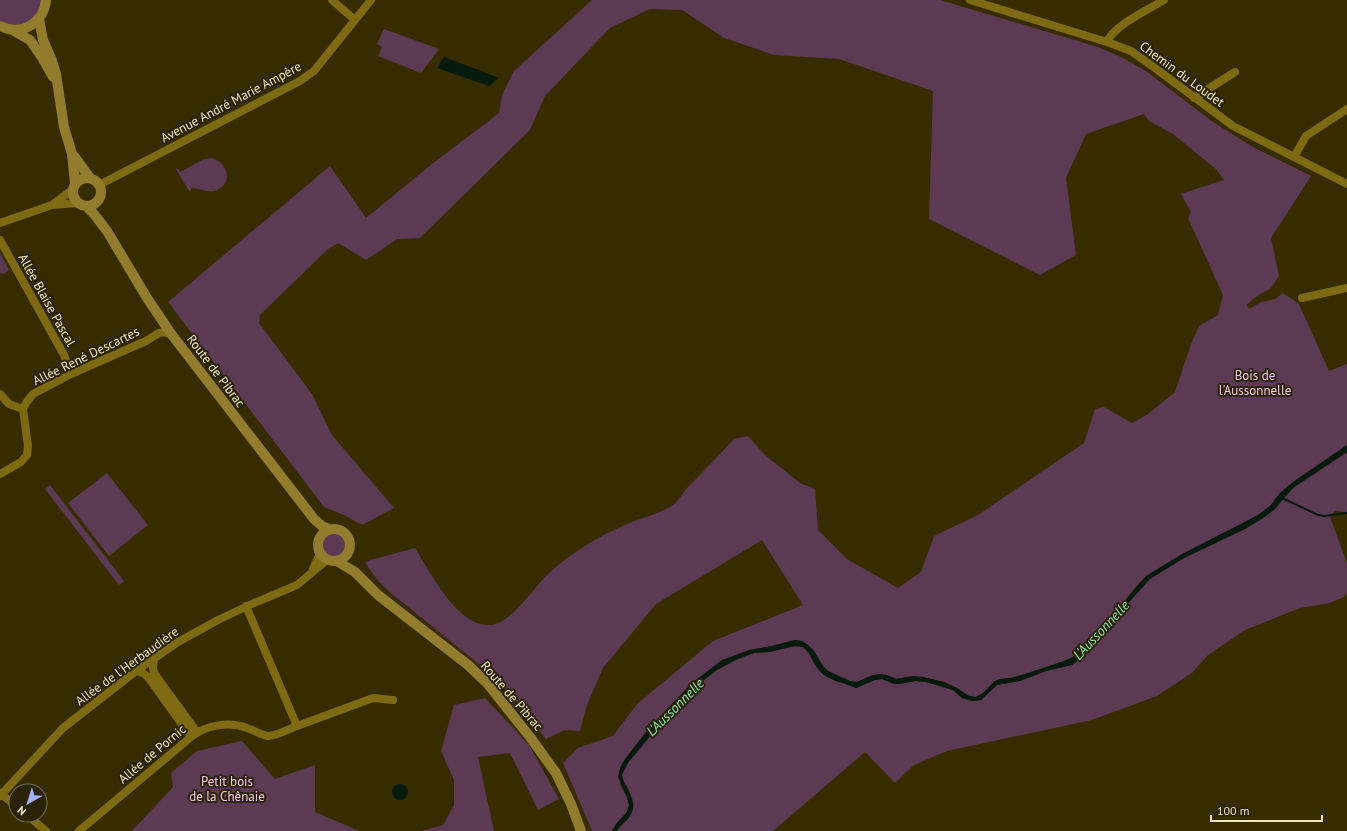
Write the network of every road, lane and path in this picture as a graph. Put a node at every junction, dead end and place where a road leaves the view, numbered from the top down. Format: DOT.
graph roads {
  1 [pos="332,0"];
  2 [pos="371,0"];
  3 [pos="970,0"];
  4 [pos="1164,0"];
  5 [pos="46,1"];
  6 [pos="38,19"];
  7 [pos="355,20"];
  8 [pos="0,26"];
  9 [pos="12,30"];
  10 [pos="1107,42"];
  11 [pos="1235,72"];
  12 [pos="56,80"];
  13 [pos="1194,98"];
  14 [pos="1347,110"];
  15 [pos="72,154"];
  16 [pos="1294,157"];
  17 [pos="90,178"];
  18 [pos="1347,184"];
  19 [pos="99,185"];
  20 [pos="74,186"];
  21 [pos="98,200"];
  22 [pos="82,204"];
  23 [pos="52,205"];
  24 [pos="0,223"];
  25 [pos="107,231"];
  26 [pos="0,240"];
  27 [pos="1347,288"];
  28 [pos="1302,298"];
  29 [pos="172,334"];
  30 [pos="71,374"];
  31 [pos="0,394"];
  32 [pos="24,409"];
  33 [pos="0,474"];
  34 [pos="314,519"];
  35 [pos="329,529"];
  36 [pos="318,540"];
  37 [pos="348,553"];
  38 [pos="328,558"];
  39 [pos="355,572"];
  40 [pos="246,606"];
  41 [pos="154,658"];
  42 [pos="136,671"];
  43 [pos="393,700"];
  44 [pos="297,726"];
  45 [pos="194,735"];
  46 [pos="1,794"];
  47 [pos="36,823"];
  48 [pos="46,831"];
  49 [pos="79,831"];
  50 [pos="581,831"];
  1 -- 7 [label="street"];
  2 -- 7 [label="street, Avenue André Marie Ampère"];
  3 -- 10 [label="street, Chemin du Loudet"];
  4 -- 10 [label="street"];
  5 -- 6 [label="main road"];
  6 -- 9 [label="main road"];
  6 -- 12 [label="main road"];
  7 -- 19 [label="street, Avenue André Marie Ampère"];
  8 -- 9 [label="main road"];
  9 -- 12 [label="main road"];
  10 -- 13 [label="street, Chemin du Loudet"];
  11 -- 13 [label="street"];
  12 -- 15 [label="main road"];
  13 -- 16 [label="street, Chemin du Loudet"];
  14 -- 16 [label="street"];
  15 -- 17 [label="main road"];
  15 -- 20 [label="main road"];
  16 -- 18 [label="street, Chemin du Loudet"];
  17 -- 19 [label="main road"];
  17 -- 20 [label="main road"];
  19 -- 21 [label="main road"];
  20 -- 22 [label="main road"];
  20 -- 23 [label="street"];
  21 -- 22 [label="main road"];
  21 -- 25 [label="main road, Route de Pibrac"];
  22 -- 23 [label="street"];
  22 -- 25 [label="main road, Route de Pibrac"];
  23 -- 24 [label="street"];
  25 -- 29 [label="main road, Route de Pibrac"];
  26 -- 30 [label="street, Allée Blaise Pascal"];
  27 -- 28 [label="street"];
  29 -- 30 [label="street, Allée René Descartes"];
  29 -- 34 [label="main road, Route de Pibrac"];
  30 -- 32 [label="street, Allée René Descartes"];
  31 -- 32 [label="street"];
  32 -- 33 [label="street"];
  34 -- 35 [label="main road, Route de Pibrac"];
  34 -- 36 [label="main road, Route de Pibrac"];
  35 -- 36 [label="main road"];
  35 -- 37 [label="main road"];
  36 -- 38 [label="main road"];
  37 -- 38 [label="main road"];
  37 -- 39 [label="main road, Route de Pibrac"];
  38 -- 39 [label="main road, Route de Pibrac"];
  38 -- 40 [label="street, Allée de l'Herbaudière"];
  39 -- 50 [label="main road, Route de Pibrac"];
  40 -- 41 [label="street, Allée de l'Herbaudière"];
  40 -- 44 [label="street"];
  41 -- 42 [label="street, Allée de l'Herbaudière"];
  41 -- 45 [label="street"];
  42 -- 45 [label="street"];
  42 -- 46 [label="street, Allée de l'Herbaudière"];
  43 -- 44 [label="street, Allée de Pornic"];
  44 -- 45 [label="street, Allée de Pornic"];
  45 -- 49 [label="street, Allée de Pornic"];
  47 -- 48 [label="street"];
}
